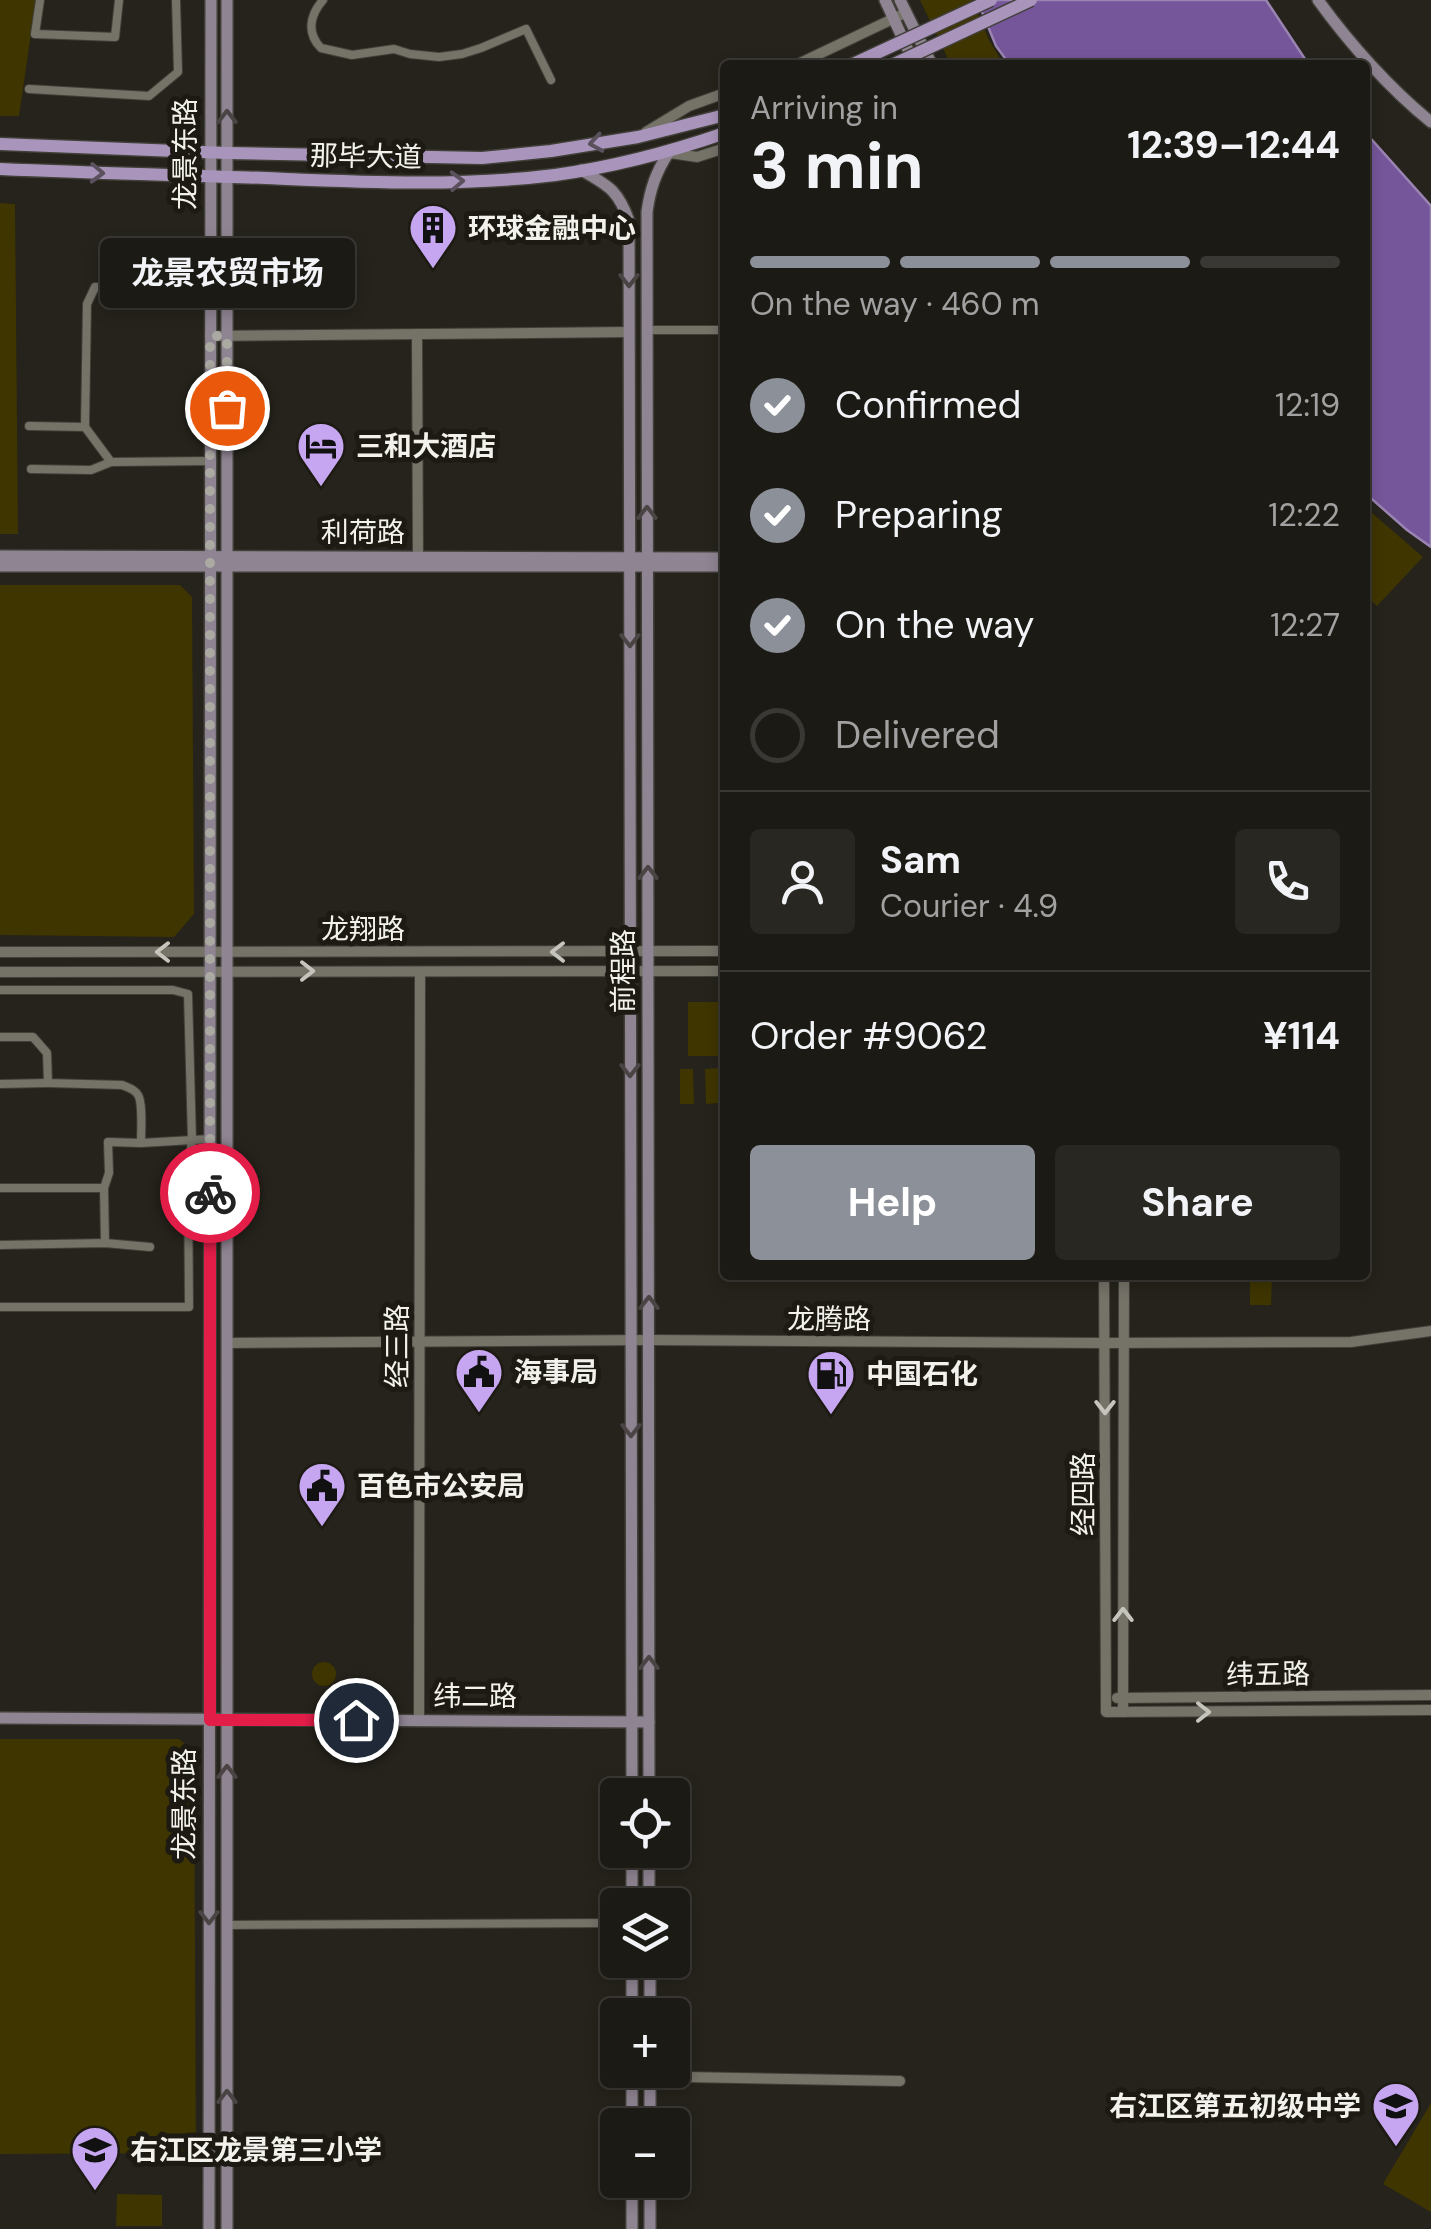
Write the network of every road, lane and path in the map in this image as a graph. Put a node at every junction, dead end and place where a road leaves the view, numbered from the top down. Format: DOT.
graph roads {
  1 [pos="40,0"];
  2 [pos="119,0"];
  3 [pos="176,0"];
  4 [pos="211,0"];
  5 [pos="228,0"];
  6 [pos="324,0"];
  7 [pos="885,0"];
  8 [pos="900,0"];
  9 [pos="990,0"];
  10 [pos="1031,0"];
  11 [pos="1318,0"];
  12 [pos="906,12"];
  13 [pos="894,18"];
  14 [pos="806,60"];
  15 [pos="862,60"];
  16 [pos="903,60"];
  17 [pos="913,60"];
  18 [pos="930,60"];
  19 [pos="1368,60"];
  20 [pos="1370,62"];
  21 [pos="551,80"];
  22 [pos="30,89"];
  23 [pos="720,95"];
  24 [pos="720,116"];
  25 [pos="1431,122"];
  26 [pos="720,135"];
  27 [pos="638,137"];
  28 [pos="0,144"];
  29 [pos="720,150"];
  30 [pos="211,152"];
  31 [pos="669,152"];
  32 [pos="228,153"];
  33 [pos="0,169"];
  34 [pos="581,170"];
  35 [pos="210,177"];
  36 [pos="227,177"];
  37 [pos="188,290"];
  38 [pos="647,330"];
  39 [pos="720,330"];
  40 [pos="630,332"];
  41 [pos="417,334"];
  42 [pos="210,336"];
  43 [pos="227,336"];
  44 [pos="29,426"];
  45 [pos="85,427"];
  46 [pos="210,461"];
  47 [pos="111,462"];
  48 [pos="31,469"];
  49 [pos="0,556"];
  50 [pos="418,557"];
  51 [pos="720,558"];
  52 [pos="227,561"];
  53 [pos="210,562"];
  54 [pos="630,562"];
  55 [pos="647,562"];
  56 [pos="0,566"];
  57 [pos="720,566"];
  58 [pos="0,952"];
  59 [pos="210,952"];
  60 [pos="227,952"];
  61 [pos="630,952"];
  62 [pos="648,952"];
  63 [pos="720,952"];
  64 [pos="630,971"];
  65 [pos="648,971"];
  66 [pos="720,971"];
  67 [pos="0,972"];
  68 [pos="210,972"];
  69 [pos="227,972"];
  70 [pos="420,972"];
  71 [pos="0,990"];
  72 [pos="0,1036"];
  73 [pos="0,1084"];
  74 [pos="48,1084"];
  75 [pos="210,1139"];
  76 [pos="192,1140"];
  77 [pos="142,1143"];
  78 [pos="0,1188"];
  79 [pos="104,1188"];
  80 [pos="106,1243"];
  81 [pos="0,1245"];
  82 [pos="150,1247"];
  83 [pos="1104,1280"];
  84 [pos="1124,1280"];
  85 [pos="0,1307"];
  86 [pos="1431,1331"];
  87 [pos="631,1340"];
  88 [pos="648,1340"];
  89 [pos="420,1342"];
  90 [pos="227,1343"];
  91 [pos="1104,1343"];
  92 [pos="1124,1343"];
  93 [pos="1431,1695"];
  94 [pos="1106,1698"];
  95 [pos="1122,1698"];
  96 [pos="1431,1710"];
  97 [pos="1106,1712"];
  98 [pos="1122,1712"];
  99 [pos="0,1718"];
  100 [pos="210,1720"];
  101 [pos="227,1720"];
  102 [pos="419,1721"];
  103 [pos="632,1722"];
  104 [pos="649,1722"];
  105 [pos="632,1778"];
  106 [pos="649,1778"];
  107 [pos="600,1923"];
  108 [pos="227,1925"];
  109 [pos="690,2074"];
  110 [pos="900,2081"];
  111 [pos="632,2198"];
  112 [pos="650,2198"];
  113 [pos="209,2229"];
  114 [pos="227,2229"];
  115 [pos="632,2229"];
  116 [pos="650,2229"];
  1 -- 2 [label="street"];
  3 -- 22 [label="street"];
  4 -- 30 [label="main road, 龙景东路"];
  32 -- 5 [label="main road, 龙景东路, one-way"];
  6 -- 21 [label="street"];
  7 -- 13 [label="main road"];
  8 -- 12 [label="main road"];
  9 -- 15 [label="main road, bridge"];
  10 -- 16 [label="main road, bridge"];
  11 -- 19 [label="main road"];
  12 -- 13 [label="street"];
  12 -- 18 [label="main road"];
  13 -- 14 [label="street"];
  13 -- 17 [label="main road"];
  20 -- 25 [label="main road"];
  23 -- 27 [label="street"];
  24 -- 27 [label="main road, 那毕大道"];
  26 -- 31 [label="main road, 那毕大道"];
  27 -- 32 [label="main road, 那毕大道, one-way"];
  28 -- 30 [label="main road, 那毕大道"];
  29 -- 31 [label="street"];
  30 -- 32 [label="main road, 那毕大道"];
  30 -- 35 [label="main road, 龙景东路"];
  31 -- 34 [label="main road, 那毕大道"];
  31 -- 38 [label="main road, 前程路"];
  32 -- 36 [label="main road, 龙景东路"];
  33 -- 35 [label="main road, 那毕大道, one-way"];
  36 -- 34 [label="main road, 那毕大道, one-way"];
  34 -- 40 [label="main road, 前程路, one-way"];
  35 -- 36 [label="main road, 那毕大道"];
  35 -- 42 [label="main road, 龙景东路"];
  36 -- 43 [label="main road, 龙景东路"];
  37 -- 45 [label="street"];
  38 -- 39 [label="street"];
  55 -- 38 [label="main road, 前程路, one-way"];
  40 -- 41 [label="street"];
  40 -- 54 [label="main road, 前程路"];
  41 -- 43 [label="street"];
  41 -- 50 [label="street"];
  42 -- 43 [label="street"];
  42 -- 46 [label="main road, 龙景东路"];
  43 -- 52 [label="main road, 龙景东路"];
  44 -- 45 [label="street"];
  45 -- 47 [label="street"];
  46 -- 47 [label="street"];
  46 -- 53 [label="main road, 龙景东路"];
  47 -- 48 [label="street"];
  49 -- 53 [label="main road, 利荷路"];
  50 -- 52 [label="main road, 利荷路"];
  50 -- 54 [label="main road, 利荷路"];
  51 -- 55 [label="main road, 利荷路"];
  52 -- 53 [label="main road, 利荷路"];
  52 -- 54 [label="main road, 利荷路"];
  52 -- 60 [label="main road, 龙景东路"];
  53 -- 56 [label="main road, 利荷路"];
  53 -- 59 [label="main road, 龙景东路"];
  54 -- 55 [label="main road, 利荷路"];
  54 -- 61 [label="main road, 前程路, one-way"];
  55 -- 57 [label="main road, 利荷路"];
  62 -- 55 [label="main road, 前程路, one-way"];
  59 -- 58 [label="street, 龙翔路, one-way"];
  59 -- 60 [label="street, 龙翔路"];
  59 -- 68 [label="main road, 龙景东路"];
  61 -- 60 [label="street, 龙翔路, one-way"];
  60 -- 69 [label="main road, 龙景东路"];
  61 -- 62 [label="street, 龙翔路"];
  61 -- 64 [label="main road, 前程路"];
  62 -- 63 [label="street, 龙翔路"];
  62 -- 65 [label="main road, 前程路"];
  64 -- 65 [label="street, 龙翔路"];
  64 -- 70 [label="street, 龙翔路"];
  64 -- 87 [label="main road, 前程路, one-way"];
  65 -- 66 [label="street, 龙翔路"];
  88 -- 65 [label="main road, 前程路, one-way"];
  67 -- 68 [label="street, 龙翔路"];
  68 -- 69 [label="street, 龙翔路"];
  68 -- 75 [label="main road, 龙景东路"];
  69 -- 70 [label="street, 龙翔路, one-way"];
  69 -- 90 [label="main road, 龙景东路"];
  70 -- 89 [label="street, 经三路"];
  71 -- 76 [label="street"];
  72 -- 74 [label="street"];
  73 -- 74 [label="street"];
  74 -- 77 [label="street"];
  75 -- 76 [label="street"];
  75 -- 100 [label="main road, 龙景东路"];
  76 -- 77 [label="street"];
  76 -- 85 [label="street"];
  77 -- 79 [label="street"];
  78 -- 79 [label="street"];
  79 -- 80 [label="street"];
  80 -- 81 [label="street"];
  80 -- 82 [label="street"];
  83 -- 91 [label="street, 经四路"];
  84 -- 92 [label="street, 经四路"];
  86 -- 92 [label="street, 龙腾路"];
  87 -- 88 [label="street, 龙腾路"];
  87 -- 89 [label="street, 龙腾路"];
  87 -- 103 [label="main road, 前程路, one-way"];
  88 -- 91 [label="street, 龙腾路"];
  104 -- 88 [label="main road, 前程路, one-way"];
  89 -- 90 [label="street, 龙腾路"];
  89 -- 102 [label="street, 经三路"];
  90 -- 101 [label="main road, 龙景东路"];
  91 -- 92 [label="street, 龙腾路"];
  91 -- 94 [label="street, 经四路, one-way"];
  95 -- 92 [label="street, 经四路, one-way"];
  93 -- 95 [label="street, 纬五路"];
  94 -- 95 [label="street, 纬五路"];
  94 -- 97 [label="street, 经四路"];
  95 -- 98 [label="street, 经四路"];
  98 -- 96 [label="street, 纬五路, one-way"];
  97 -- 98 [label="street, 纬五路"];
  99 -- 100 [label="main road, 纬二路"];
  100 -- 101 [label="main road, 纬二路"];
  100 -- 113 [label="main road, 龙景东路, one-way"];
  101 -- 102 [label="main road, 纬二路"];
  108 -- 101 [label="main road, 龙景东路, one-way"];
  102 -- 103 [label="main road, 纬二路"];
  103 -- 104 [label="main road, 纬二路"];
  103 -- 105 [label="main road, 前程路"];
  104 -- 106 [label="main road, 前程路"];
  107 -- 108 [label="street"];
  114 -- 108 [label="main road, 龙景东路, one-way"];
  109 -- 110 [label="street"];
  111 -- 115 [label="main road"];
  112 -- 116 [label="main road"];
}
